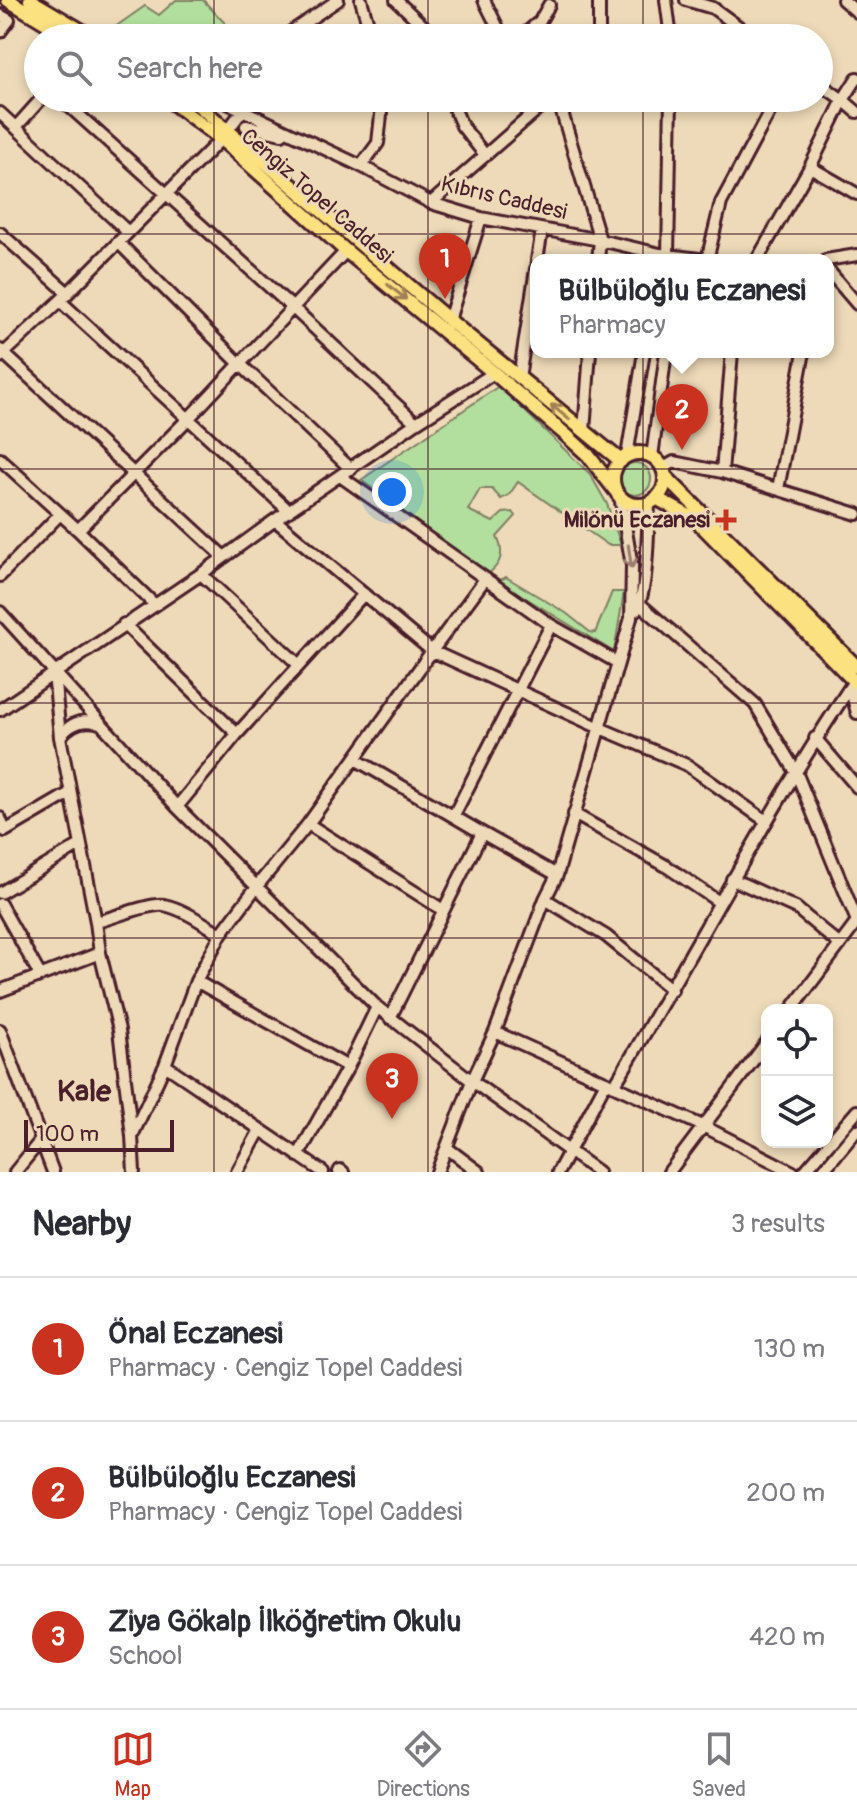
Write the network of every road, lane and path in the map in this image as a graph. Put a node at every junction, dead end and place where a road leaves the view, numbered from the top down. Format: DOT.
graph roads {
  1 [pos="8,0"];
  2 [pos="30,0"];
  3 [pos="338,0"];
  4 [pos="361,0"];
  5 [pos="396,0"];
  6 [pos="484,0"];
  7 [pos="599,0"];
  8 [pos="666,0"];
  9 [pos="686,0"];
  10 [pos="843,0"];
  11 [pos="714,4"];
  12 [pos="549,5"];
  13 [pos="857,12"];
  14 [pos="0,15"];
  15 [pos="48,24"];
  16 [pos="70,24"];
  17 [pos="303,24"];
  18 [pos="368,24"];
  19 [pos="421,24"];
  20 [pos="496,24"];
  21 [pos="536,24"];
  22 [pos="599,24"];
  23 [pos="669,24"];
  24 [pos="738,24"];
  25 [pos="0,32"];
  26 [pos="857,78"];
  27 [pos="833,93"];
  28 [pos="843,100"];
  29 [pos="29,112"];
  30 [pos="75,112"];
  31 [pos="189,112"];
  32 [pos="204,112"];
  33 [pos="244,112"];
  34 [pos="246,112"];
  35 [pos="247,112"];
  36 [pos="381,112"];
  37 [pos="456,112"];
  38 [pos="526,112"];
  39 [pos="563,112"];
  40 [pos="671,112"];
  41 [pos="770,112"];
  42 [pos="857,112"];
  43 [pos="0,113"];
  44 [pos="246,126"];
  45 [pos="16,127"];
  46 [pos="227,135"];
  47 [pos="303,140"];
  48 [pos="485,155"];
  49 [pos="361,166"];
  50 [pos="810,167"];
  51 [pos="857,194"];
  52 [pos="166,195"];
  53 [pos="431,203"];
  54 [pos="481,218"];
  55 [pos="542,230"];
  56 [pos="128,232"];
  57 [pos="0,233"];
  58 [pos="600,240"];
  59 [pos="118,242"];
  60 [pos="346,251"];
  61 [pos="538,254"];
  62 [pos="599,254"];
  63 [pos="657,254"];
  64 [pos="669,254"];
  65 [pos="708,254"];
  66 [pos="760,254"];
  67 [pos="857,255"];
  68 [pos="834,259"];
  69 [pos="834,277"];
  70 [pos="64,297"];
  71 [pos="857,304"];
  72 [pos="530,307"];
  73 [pos="293,308"];
  74 [pos="449,320"];
  75 [pos="1,353"];
  76 [pos="590,358"];
  77 [pos="643,358"];
  78 [pos="665,358"];
  79 [pos="732,358"];
  80 [pos="803,358"];
  81 [pos="240,364"];
  82 [pos="494,373"];
  83 [pos="519,378"];
  84 [pos="188,419"];
  85 [pos="416,423"];
  86 [pos="584,431"];
  87 [pos="652,457"];
  88 [pos="624,458"];
  89 [pos="0,459"];
  90 [pos="351,469"];
  91 [pos="664,472"];
  92 [pos="722,472"];
  93 [pos="134,475"];
  94 [pos="340,476"];
  95 [pos="778,489"];
  96 [pos="618,493"];
  97 [pos="653,501"];
  98 [pos="289,511"];
  99 [pos="60,514"];
  100 [pos="857,514"];
  101 [pos="275,520"];
  102 [pos="78,530"];
  103 [pos="224,557"];
  104 [pos="201,574"];
  105 [pos="0,576"];
  106 [pos="485,579"];
  107 [pos="364,594"];
  108 [pos="154,604"];
  109 [pos="640,604"];
  110 [pos="0,612"];
  111 [pos="631,618"];
  112 [pos="124,624"];
  113 [pos="551,625"];
  114 [pos="432,651"];
  115 [pos="618,663"];
  116 [pos="299,665"];
  117 [pos="856,670"];
  118 [pos="54,673"];
  119 [pos="518,690"];
  120 [pos="0,710"];
  121 [pos="857,713"];
  122 [pos="100,723"];
  123 [pos="600,728"];
  124 [pos="237,734"];
  125 [pos="60,737"];
  126 [pos="815,738"];
  127 [pos="355,759"];
  128 [pos="796,772"];
  129 [pos="857,787"];
  130 [pos="70,793"];
  131 [pos="177,807"];
  132 [pos="574,814"];
  133 [pos="454,815"];
  134 [pos="0,818"];
  135 [pos="766,821"];
  136 [pos="308,824"];
  137 [pos="482,833"];
  138 [pos="80,845"];
  139 [pos="557,875"];
  140 [pos="732,879"];
  141 [pos="257,886"];
  142 [pos="0,893"];
  143 [pos="545,899"];
  144 [pos="719,902"];
  145 [pos="0,904"];
  146 [pos="443,910"];
  147 [pos="857,921"];
  148 [pos="96,922"];
  149 [pos="221,934"];
  150 [pos="840,945"];
  151 [pos="100,953"];
  152 [pos="40,975"];
  153 [pos="196,981"];
  154 [pos="672,990"];
  155 [pos="0,991"];
  156 [pos="796,1004"];
  157 [pos="377,1007"];
  158 [pos="390,1018"];
  159 [pos="0,1030"];
  160 [pos="495,1032"];
  161 [pos="761,1050"];
  162 [pos="3,1053"];
  163 [pos="165,1065"];
  164 [pos="348,1067"];
  165 [pos="472,1081"];
  166 [pos="610,1084"];
  167 [pos="857,1111"];
  168 [pos="705,1127"];
  169 [pos="260,1130"];
  170 [pos="857,1130"];
  171 [pos="132,1136"];
  172 [pos="41,1140"];
  173 [pos="447,1148"];
  174 [pos="569,1152"];
  175 [pos="298,1156"];
  176 [pos="15,1172"];
  177 [pos="53,1172"];
  178 [pos="134,1172"];
  179 [pos="237,1172"];
  180 [pos="323,1172"];
  181 [pos="437,1172"];
  182 [pos="479,1172"];
  183 [pos="558,1172"];
  184 [pos="598,1172"];
  185 [pos="669,1172"];
  186 [pos="793,1172"];
  187 [pos="804,1172"];
  188 [pos="822,1172"];
  1 -- 15 [label="main road"];
  2 -- 16 [label="main road"];
  3 -- 17 [label="street"];
  4 -- 18 [label="street"];
  5 -- 19 [label="street"];
  6 -- 20 [label="street"];
  7 -- 22 [label="street"];
  8 -- 23 [label="street"];
  9 -- 11 [label="street"];
  10 -- 13 [label="street"];
  11 -- 24 [label="street"];
  12 -- 21 [label="street"];
  14 -- 25 [label="street"];
  26 -- 28 [label="street"];
  27 -- 28 [label="street"];
  28 -- 42 [label="street"];
  28 -- 50 [label="street"];
  29 -- 45 [label="street"];
  30 -- 52 [label="street"];
  31 -- 46 [label="main road, Cengiz Topel Caddesi"];
  32 -- 46 [label="main road, Cengiz Topel Caddesi"];
  33 -- 46 [label="street"];
  34 -- 44 [label="street"];
  35 -- 47 [label="street"];
  36 -- 49 [label="street"];
  37 -- 48 [label="street"];
  38 -- 48 [label="street"];
  39 -- 58 [label="street"];
  40 -- 64 [label="street"];
  41 -- 65 [label="street"];
  43 -- 45 [label="street"];
  44 -- 46 [label="street"];
  44 -- 47 [label="street"];
  45 -- 56 [label="street"];
  46 -- 52 [label="street"];
  46 -- 60 [label="main road, Cengiz Topel Caddesi"];
  46 -- 74 [label="main road, Cengiz Topel Caddesi"];
  47 -- 49 [label="street, Kıbrıs Caddesi"];
  48 -- 53 [label="street"];
  49 -- 53 [label="street, Kıbrıs Caddesi"];
  50 -- 51 [label="street"];
  50 -- 66 [label="street"];
  52 -- 56 [label="street"];
  52 -- 73 [label="street"];
  53 -- 54 [label="street, Kıbrıs Caddesi"];
  54 -- 55 [label="street, Kıbrıs Caddesi"];
  54 -- 74 [label="street"];
  55 -- 58 [label="street, Kıbrıs Caddesi"];
  55 -- 61 [label="street"];
  56 -- 59 [label="street"];
  57 -- 70 [label="street"];
  58 -- 62 [label="street"];
  58 -- 63 [label="street, Kıbrıs Caddesi"];
  59 -- 70 [label="street"];
  59 -- 81 [label="street"];
  60 -- 73 [label="street"];
  60 -- 82 [label="main road, Cengiz Topel Caddesi, one-way"];
  67 -- 68 [label="street"];
  69 -- 71 [label="street"];
  70 -- 75 [label="street"];
  70 -- 84 [label="street"];
  72 -- 83 [label="street"];
  73 -- 81 [label="street"];
  73 -- 85 [label="street"];
  74 -- 83 [label="main road, Cengiz Topel Caddesi"];
  75 -- 93 [label="street"];
  76 -- 86 [label="street"];
  77 -- 88 [label="street"];
  78 -- 87 [label="street"];
  79 -- 92 [label="street"];
  80 -- 95 [label="street"];
  81 -- 84 [label="street"];
  81 -- 90 [label="street"];
  82 -- 85 [label="street"];
  82 -- 96 [label="main road, Cengiz Topel Caddesi"];
  86 -- 83 [label="main road, Cengiz Topel Caddesi, one-way"];
  84 -- 93 [label="street"];
  84 -- 98 [label="street"];
  85 -- 90 [label="street"];
  86 -- 88 [label="main road, Cengiz Topel Caddesi"];
  87 -- 88 [label="main road"];
  87 -- 91 [label="main road"];
  88 -- 96 [label="main road"];
  89 -- 99 [label="street"];
  90 -- 94 [label="street"];
  91 -- 92 [label="street"];
  91 -- 97 [label="main road"];
  91 -- 117 [label="main road"];
  92 -- 95 [label="street"];
  93 -- 102 [label="street"];
  93 -- 103 [label="street"];
  94 -- 98 [label="street"];
  94 -- 106 [label="street"];
  95 -- 100 [label="street"];
  96 -- 97 [label="main road"];
  96 -- 111 [label="street, one-way"];
  97 -- 109 [label="street"];
  97 -- 117 [label="main road"];
  98 -- 101 [label="street"];
  99 -- 102 [label="street"];
  99 -- 105 [label="street"];
  101 -- 103 [label="street"];
  101 -- 107 [label="street"];
  102 -- 108 [label="street"];
  103 -- 104 [label="street"];
  104 -- 108 [label="street"];
  104 -- 116 [label="street"];
  106 -- 113 [label="street"];
  106 -- 114 [label="street"];
  107 -- 114 [label="street"];
  107 -- 116 [label="street"];
  108 -- 112 [label="street"];
  109 -- 111 [label="street"];
  109 -- 128 [label="street"];
  110 -- 118 [label="street"];
  111 -- 115 [label="street"];
  112 -- 118 [label="street"];
  112 -- 124 [label="street"];
  113 -- 115 [label="street"];
  113 -- 119 [label="street"];
  114 -- 119 [label="street"];
  114 -- 127 [label="street"];
  115 -- 123 [label="street"];
  116 -- 124 [label="street"];
  117 -- 121 [label="street"];
  117 -- 126 [label="street"];
  118 -- 120 [label="street"];
  118 -- 122 [label="street"];
  118 -- 125 [label="street"];
  119 -- 123 [label="street"];
  119 -- 133 [label="street"];
  122 -- 125 [label="street"];
  122 -- 131 [label="street"];
  123 -- 132 [label="street"];
  123 -- 135 [label="street"];
  124 -- 131 [label="street"];
  125 -- 130 [label="street"];
  126 -- 128 [label="street"];
  126 -- 129 [label="street"];
  127 -- 133 [label="street"];
  127 -- 136 [label="street"];
  128 -- 135 [label="street"];
  128 -- 147 [label="street"];
  130 -- 134 [label="street"];
  130 -- 138 [label="street"];
  131 -- 141 [label="street"];
  132 -- 139 [label="street"];
  132 -- 144 [label="street"];
  133 -- 137 [label="street"];
  135 -- 140 [label="street"];
  136 -- 141 [label="street"];
  136 -- 146 [label="street"];
  137 -- 139 [label="street"];
  137 -- 146 [label="street"];
  138 -- 142 [label="street"];
  138 -- 148 [label="street"];
  139 -- 143 [label="street"];
  140 -- 144 [label="street"];
  140 -- 150 [label="street"];
  141 -- 149 [label="street"];
  141 -- 157 [label="street"];
  143 -- 154 [label="street"];
  143 -- 160 [label="street"];
  144 -- 154 [label="street"];
  145 -- 152 [label="street"];
  146 -- 158 [label="street"];
  147 -- 150 [label="street"];
  148 -- 149 [label="street"];
  148 -- 151 [label="street"];
  149 -- 153 [label="street"];
  150 -- 156 [label="street"];
  151 -- 152 [label="street"];
  151 -- 171 [label="street"];
  152 -- 155 [label="street"];
  153 -- 163 [label="street"];
  153 -- 164 [label="street"];
  154 -- 166 [label="street"];
  157 -- 158 [label="street"];
  157 -- 164 [label="street"];
  158 -- 165 [label="street"];
  159 -- 162 [label="street"];
  160 -- 165 [label="street"];
  160 -- 166 [label="street"];
  161 -- 168 [label="street"];
  162 -- 172 [label="street"];
  163 -- 169 [label="street"];
  163 -- 171 [label="street"];
  164 -- 175 [label="street"];
  165 -- 173 [label="street"];
  165 -- 174 [label="street"];
  166 -- 168 [label="street"];
  166 -- 174 [label="street"];
  167 -- 187 [label="street"];
  168 -- 185 [label="street"];
  168 -- 186 [label="street"];
  169 -- 175 [label="street"];
  169 -- 179 [label="street"];
  170 -- 188 [label="street"];
  171 -- 178 [label="street"];
  172 -- 176 [label="street"];
  172 -- 177 [label="street"];
  173 -- 181 [label="street"];
  173 -- 182 [label="street"];
  174 -- 183 [label="street"];
  174 -- 184 [label="street"];
  175 -- 180 [label="street"];
}
